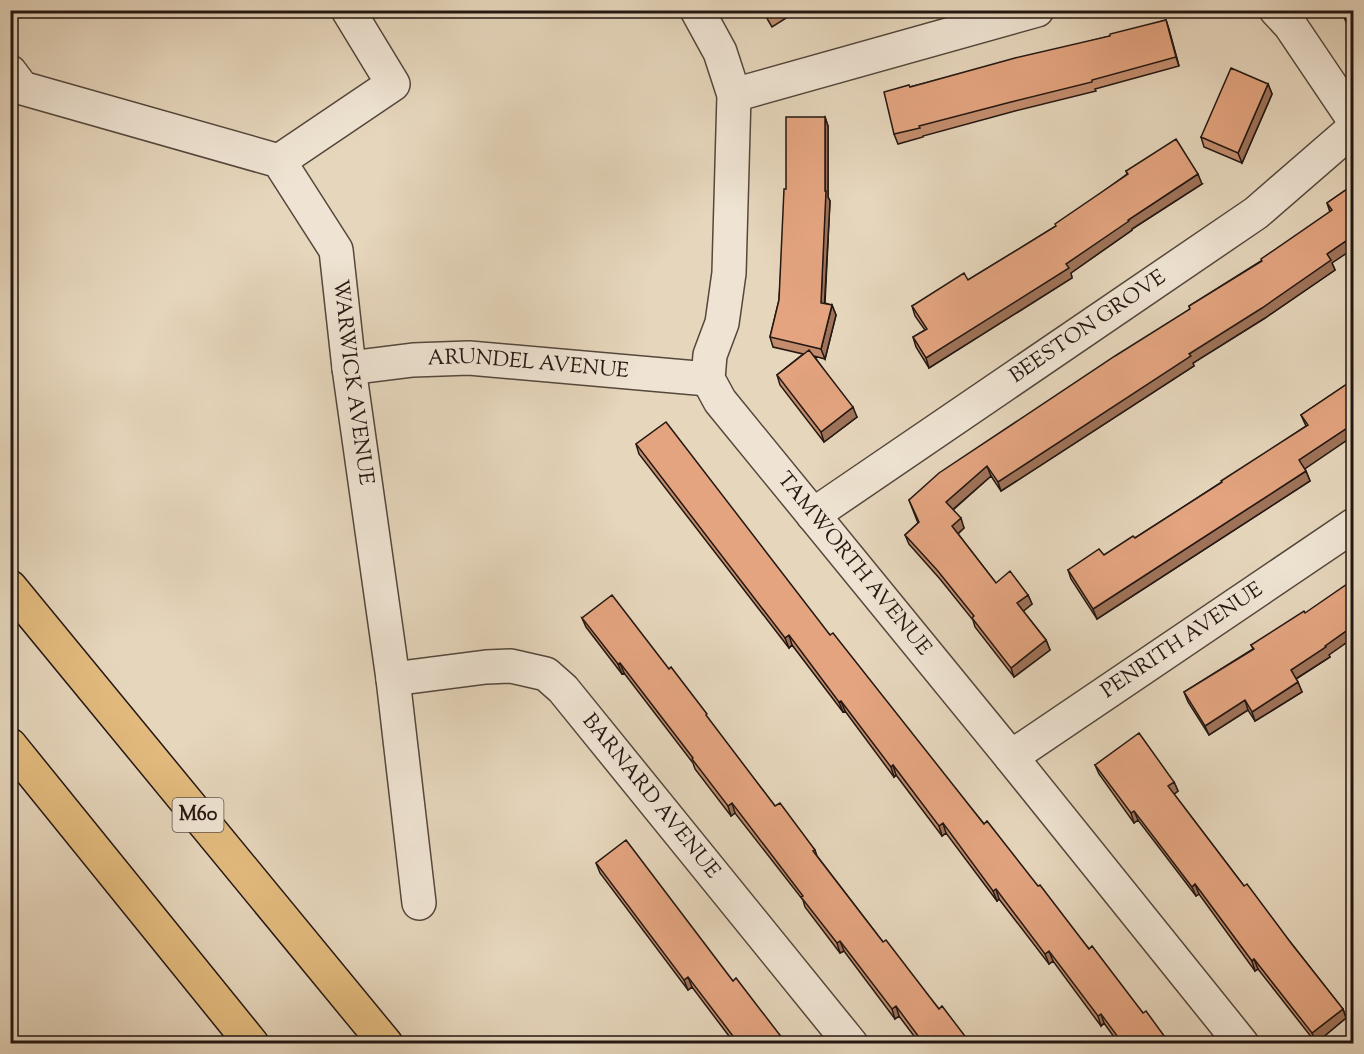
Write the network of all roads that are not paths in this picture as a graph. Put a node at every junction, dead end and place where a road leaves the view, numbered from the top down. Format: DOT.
graph roads {
  1 [pos="348,10"];
  2 [pos="697,10"];
  3 [pos="1037,10"];
  4 [pos="1276,10"];
  5 [pos="10,72"];
  6 [pos="734,95"];
  7 [pos="1353,120"];
  8 [pos="1353,128"];
  9 [pos="279,161"];
  10 [pos="349,368"];
  11 [pos="708,379"];
  12 [pos="813,515"];
  13 [pos="1353,525"];
  14 [pos="10,587"];
  15 [pos="393,679"];
  16 [pos="10,745"];
  17 [pos="1011,757"];
  18 [pos="419,903"];
  19 [pos="252,1044"];
  20 [pos="386,1044"];
  21 [pos="851,1044"];
  22 [pos="1242,1044"];
  1 -- 9 [label="street"];
  2 -- 6 [label="street"];
  3 -- 6 [label="street"];
  4 -- 7 [label="street"];
  5 -- 9 [label="street"];
  6 -- 11 [label="street"];
  8 -- 12 [label="street, BEESTON GROVE"];
  9 -- 10 [label="street, WARWICK AVENUE"];
  10 -- 11 [label="street, ARUNDEL AVENUE"];
  10 -- 15 [label="street, WARWICK AVENUE"];
  11 -- 12 [label="street, TAMWORTH AVENUE"];
  12 -- 17 [label="street, TAMWORTH AVENUE"];
  13 -- 17 [label="street, PENRITH AVENUE"];
  14 -- 20 [label="highway, M60"];
  15 -- 18 [label="street, WARWICK AVENUE"];
  15 -- 21 [label="street, BARNARD AVENUE"];
  16 -- 19 [label="highway"];
  17 -- 22 [label="street, TAMWORTH AVENUE"];
}
